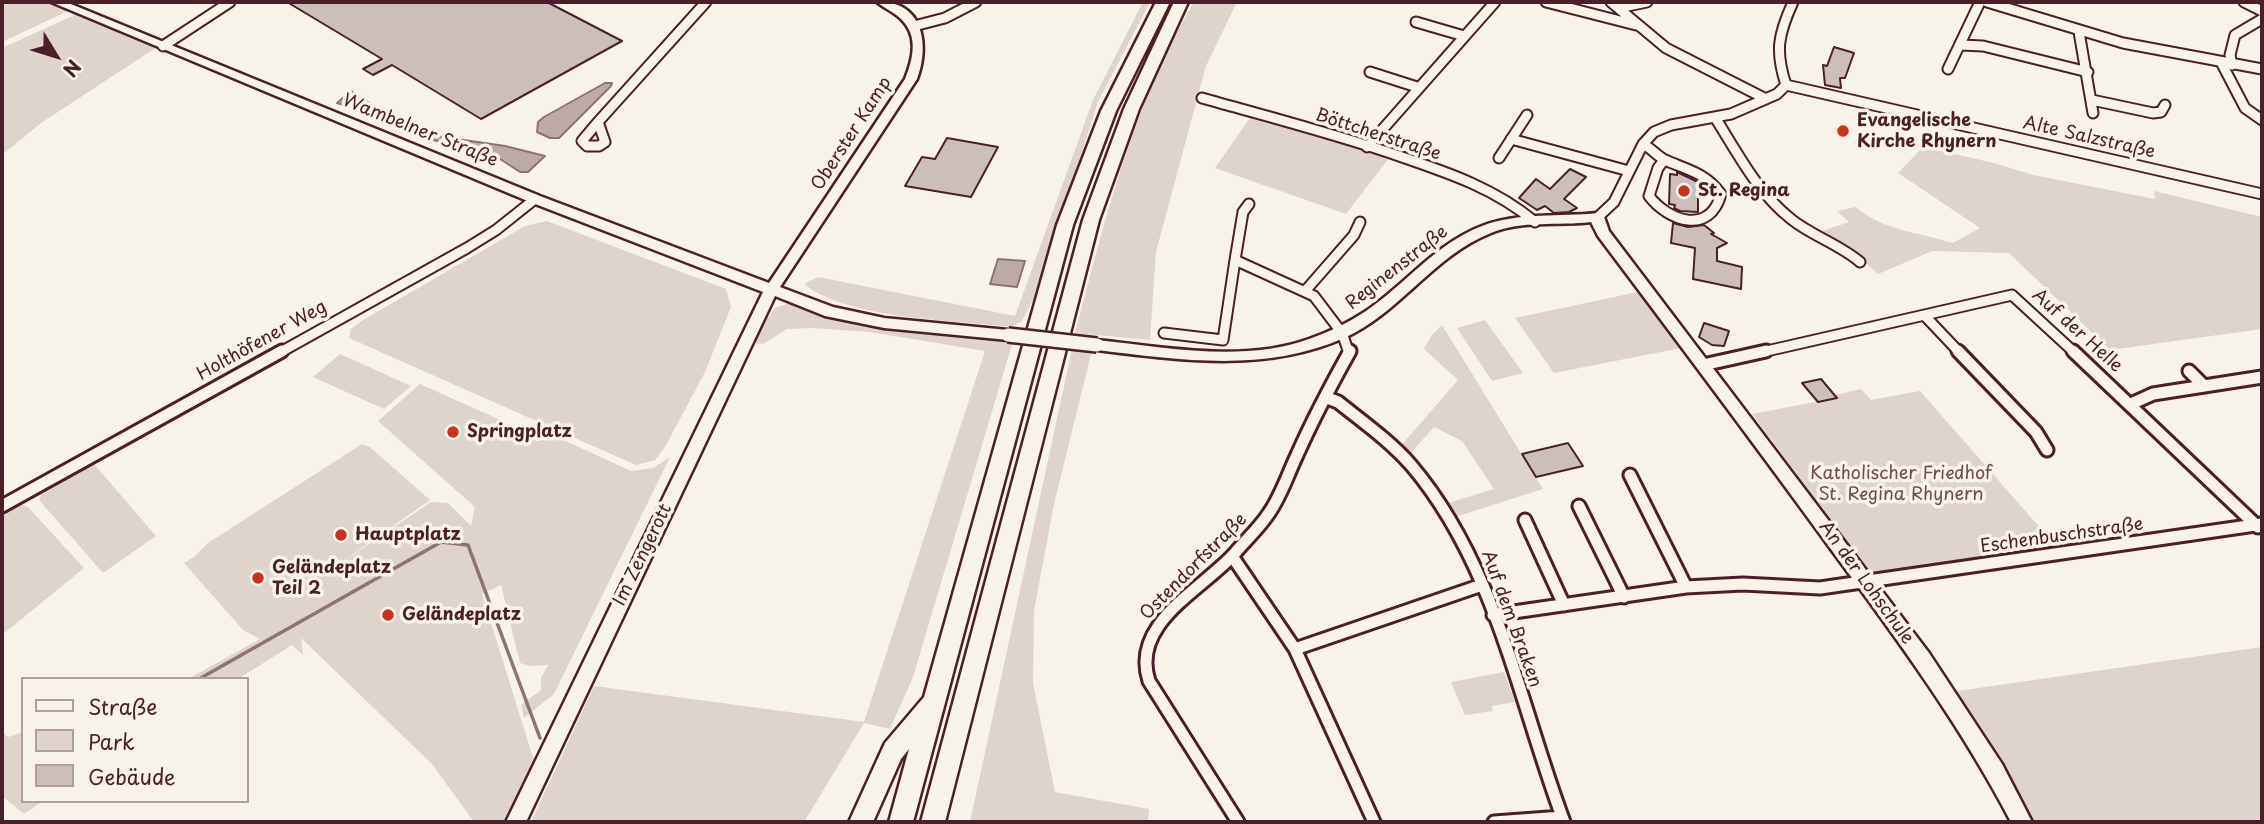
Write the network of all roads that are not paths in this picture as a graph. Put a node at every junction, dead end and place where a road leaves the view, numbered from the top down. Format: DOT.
graph roads {
  1 [pos="57,2"];
  2 [pos="230,2"];
  3 [pos="706,2"];
  4 [pos="883,2"];
  5 [pos="976,2"];
  6 [pos="1163,2"];
  7 [pos="1181,2"];
  8 [pos="1495,2"];
  9 [pos="1546,2"];
  10 [pos="1647,2"];
  11 [pos="1793,2"];
  12 [pos="1980,2"];
  13 [pos="1987,2"];
  14 [pos="2244,2"];
  15 [pos="1615,5"];
  16 [pos="2262,10"];
  17 [pos="2262,19"];
  18 [pos="1416,22"];
  19 [pos="1636,25"];
  20 [pos="914,26"];
  21 [pos="2079,32"];
  22 [pos="1464,36"];
  23 [pos="1961,45"];
  24 [pos="163,46"];
  25 [pos="2227,64"];
  26 [pos="1948,69"];
  27 [pos="2262,69"];
  28 [pos="1370,72"];
  29 [pos="2088,72"];
  30 [pos="1786,85"];
  31 [pos="1417,87"];
  32 [pos="1202,98"];
  33 [pos="1766,99"];
  34 [pos="2092,100"];
  35 [pos="2165,105"];
  36 [pos="2093,113"];
  37 [pos="1527,115"];
  38 [pos="1716,119"];
  39 [pos="2262,120"];
  40 [pos="598,122"];
  41 [pos="1511,139"];
  42 [pos="1643,144"];
  43 [pos="1367,147"];
  44 [pos="1499,158"];
  45 [pos="1664,160"];
  46 [pos="1629,171"];
  47 [pos="2262,194"];
  48 [pos="535,199"];
  49 [pos="1249,204"];
  50 [pos="1598,217"];
  51 [pos="1360,222"];
  52 [pos="1535,222"];
  53 [pos="1235,260"];
  54 [pos="1860,262"];
  55 [pos="772,289"];
  56 [pos="1306,290"];
  57 [pos="1924,315"];
  58 [pos="1164,333"];
  59 [pos="1342,333"];
  60 [pos="1703,365"];
  61 [pos="2189,371"];
  62 [pos="2262,377"];
  63 [pos="2204,386"];
  64 [pos="1325,397"];
  65 [pos="2131,404"];
  66 [pos="2048,450"];
  67 [pos="1630,475"];
  68 [pos="2,506"];
  69 [pos="1579,506"];
  70 [pos="1525,520"];
  71 [pos="2260,527"];
  72 [pos="1232,556"];
  73 [pos="1866,582"];
  74 [pos="1482,584"];
  75 [pos="1686,587"];
  76 [pos="1623,597"];
  77 [pos="1564,605"];
  78 [pos="1493,615"];
  79 [pos="1295,649"];
  80 [pos="935,699"];
  81 [pos="1563,820"];
  82 [pos="516,822"];
  83 [pos="861,822"];
  84 [pos="901,822"];
  85 [pos="933,822"];
  86 [pos="1238,822"];
  87 [pos="1374,822"];
  88 [pos="1494,822"];
  89 [pos="2022,822"];
  1 -- 24 [label="main road, Wambelner Straße"];
  2 -- 24 [label="street"];
  3 -- 40 [label="street"];
  4 -- 20 [label="main road"];
  5 -- 20 [label="street"];
  6 -- 80 [label="highway"];
  7 -- 85 [label="highway"];
  8 -- 22 [label="street"];
  9 -- 19 [label="street"];
  10 -- 15 [label="street"];
  11 -- 30 [label="street"];
  12 -- 23 [label="street"];
  13 -- 21 [label="street"];
  14 -- 16 [label="street"];
  15 -- 19 [label="street"];
  17 -- 25 [label="street"];
  18 -- 22 [label="street"];
  19 -- 33 [label="street"];
  20 -- 55 [label="main road, Oberster Kamp"];
  21 -- 25 [label="street"];
  21 -- 29 [label="street"];
  22 -- 31 [label="street"];
  23 -- 26 [label="street"];
  23 -- 29 [label="street"];
  24 -- 48 [label="main road, Wambelner Straße"];
  25 -- 27 [label="street"];
  25 -- 39 [label="street"];
  28 -- 31 [label="street"];
  29 -- 34 [label="street"];
  30 -- 33 [label="street"];
  30 -- 47 [label="street, Alte Salzstraße"];
  31 -- 43 [label="street"];
  32 -- 43 [label="street, Böttcherstraße"];
  33 -- 38 [label="street"];
  34 -- 35 [label="street"];
  34 -- 36 [label="street"];
  37 -- 41 [label="street"];
  38 -- 42 [label="street"];
  38 -- 54 [label="street"];
  41 -- 44 [label="street"];
  41 -- 46 [label="street"];
  42 -- 45 [label="street"];
  42 -- 46 [label="street"];
  43 -- 52 [label="street, Böttcherstraße"];
  45 -- 45 [label="street"];
  46 -- 50 [label="street"];
  48 -- 55 [label="main road, Wambelner Straße"];
  48 -- 68 [label="street, Holthöfener Weg"];
  49 -- 53 [label="street"];
  50 -- 52 [label="main road, Reginenstraße"];
  50 -- 60 [label="main road, An der Lohschule"];
  51 -- 56 [label="street"];
  52 -- 59 [label="main road, Reginenstraße"];
  53 -- 56 [label="street"];
  53 -- 58 [label="street"];
  55 -- 59 [label="main road, Reginenstraße, bridge"];
  55 -- 82 [label="main road, Im Zengerott"];
  56 -- 59 [label="street"];
  57 -- 60 [label="street, Auf der Helle"];
  57 -- 65 [label="street, Auf der Helle"];
  57 -- 66 [label="street"];
  59 -- 64 [label="street, Ostendorfstraße"];
  60 -- 73 [label="main road, An der Lohschule"];
  61 -- 63 [label="street"];
  62 -- 63 [label="street"];
  63 -- 65 [label="street"];
  64 -- 72 [label="street, Ostendorfstraße"];
  64 -- 74 [label="street, Auf dem Braken"];
  65 -- 71 [label="street, Auf der Helle"];
  67 -- 75 [label="street"];
  69 -- 76 [label="street"];
  70 -- 77 [label="street"];
  71 -- 73 [label="street, Eschenbuschstraße"];
  72 -- 79 [label="street"];
  72 -- 86 [label="street, Ostendorfstraße"];
  73 -- 75 [label="street, Eschenbuschstraße"];
  73 -- 89 [label="main road, An der Lohschule"];
  74 -- 78 [label="street, Auf dem Braken"];
  74 -- 79 [label="street"];
  75 -- 76 [label="street, Eschenbuschstraße"];
  76 -- 77 [label="street, Eschenbuschstraße"];
  77 -- 78 [label="street, Eschenbuschstraße"];
  78 -- 81 [label="street, Auf dem Braken"];
  79 -- 87 [label="street"];
  80 -- 83 [label="highway"];
  80 -- 84 [label="highway"];
  81 -- 88 [label="street"];
}
